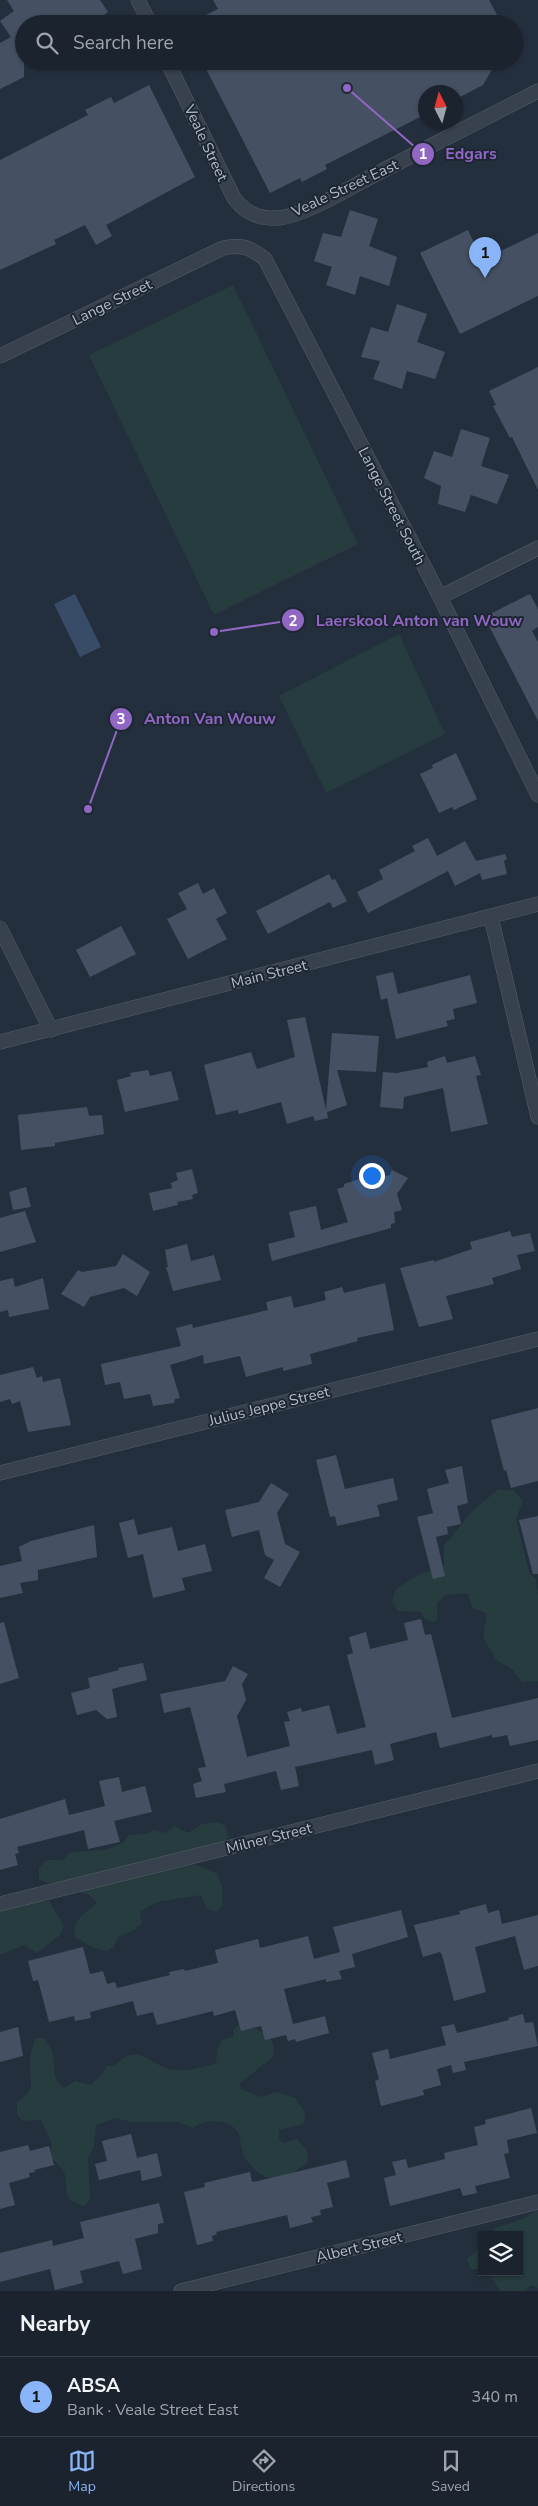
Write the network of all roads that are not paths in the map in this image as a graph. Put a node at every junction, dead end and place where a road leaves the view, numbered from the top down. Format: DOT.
graph roads {
  1 [pos="138,0"];
  2 [pos="146,15"];
  3 [pos="171,70"];
  4 [pos="538,91"];
  5 [pos="255,216"];
  6 [pos="224,248"];
  7 [pos="0,356"];
  8 [pos="538,548"];
  9 [pos="440,597"];
  10 [pos="538,795"];
  11 [pos="538,904"];
  12 [pos="491,917"];
  13 [pos="0,928"];
  14 [pos="51,1030"];
  15 [pos="0,1042"];
  16 [pos="538,1117"];
  17 [pos="538,1339"];
  18 [pos="0,1473"];
  19 [pos="538,1771"];
  20 [pos="0,1904"];
  21 [pos="538,2202"];
  22 [pos="181,2291"];
  1 -- 2 [label="street"];
  3 -- 5 [label="street, Veale Street"];
  4 -- 5 [label="street, Veale Street East"];
  6 -- 7 [label="street, Lange Street"];
  6 -- 9 [label="street, Lange Street South"];
  8 -- 9 [label="street"];
  9 -- 10 [label="street, Lange Street South"];
  11 -- 12 [label="street, Main Street"];
  12 -- 14 [label="street, Main Street"];
  12 -- 16 [label="street"];
  13 -- 14 [label="street"];
  14 -- 15 [label="street, Main Street"];
  17 -- 18 [label="street, Julius Jeppe Street"];
  19 -- 20 [label="street, Milner Street"];
  21 -- 22 [label="street, Albert Street"];
}
